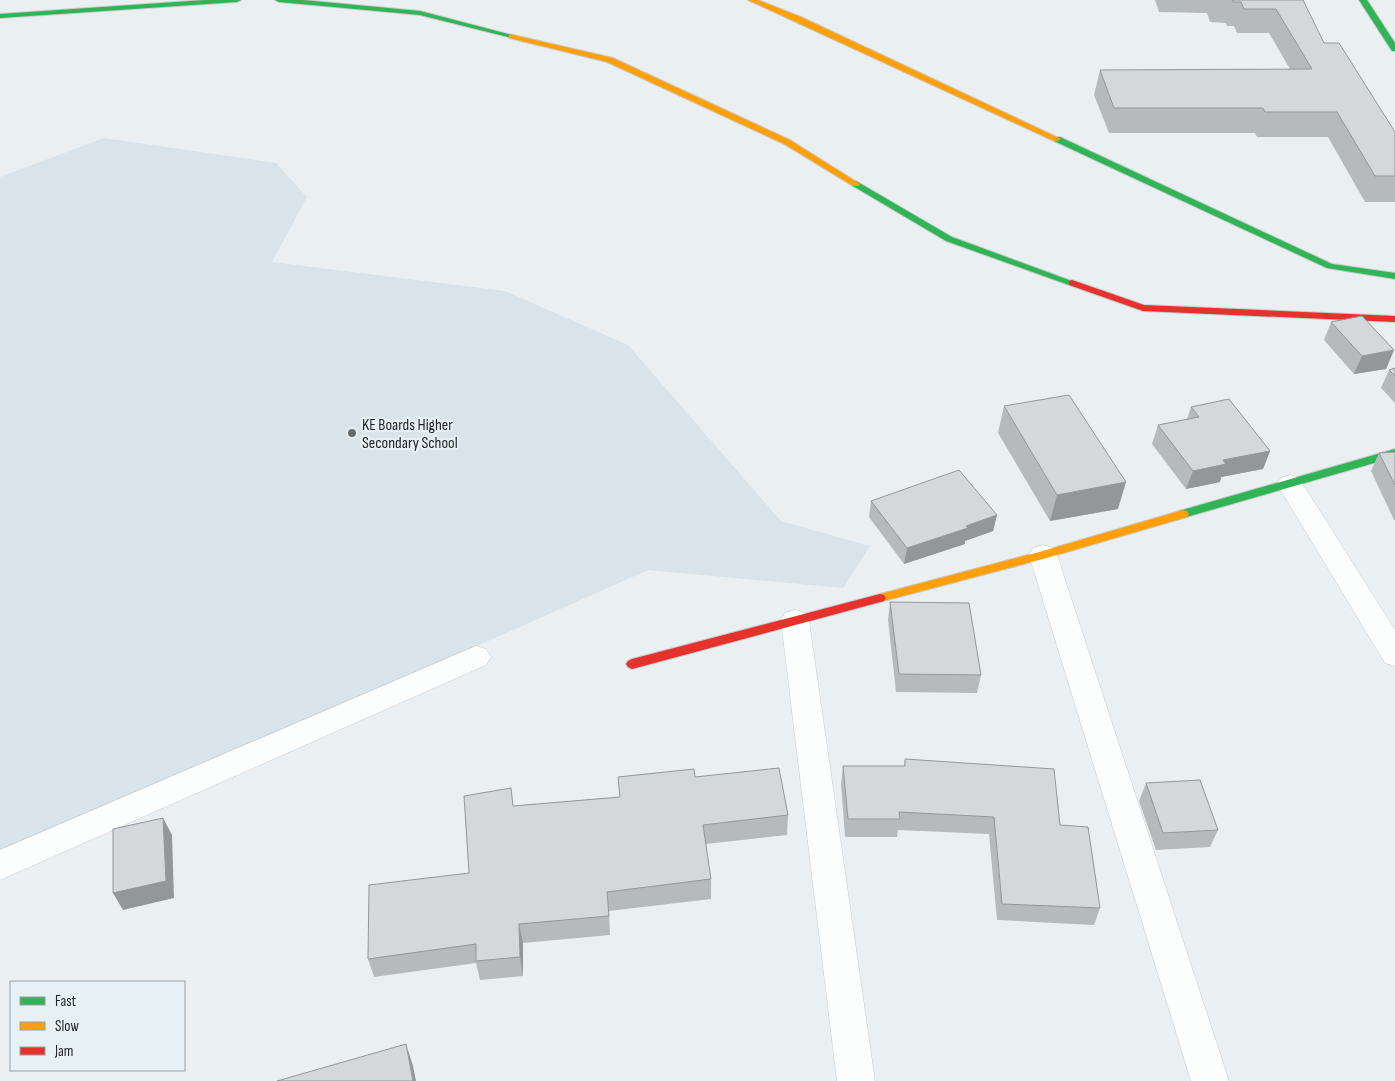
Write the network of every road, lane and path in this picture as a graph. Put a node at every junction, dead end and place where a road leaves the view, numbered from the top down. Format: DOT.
graph roads {
  1 [pos="237,0"];
  2 [pos="279,0"];
  3 [pos="752,0"];
  4 [pos="1363,0"];
  5 [pos="0,16"];
  6 [pos="1395,49"];
  7 [pos="1395,276"];
  8 [pos="1395,319"];
  9 [pos="1395,453"];
  10 [pos="1290,484"];
  11 [pos="1044,555"];
  12 [pos="795,621"];
  13 [pos="1395,655"];
  14 [pos="476,657"];
  15 [pos="632,664"];
  16 [pos="0,865"];
  17 [pos="856,1081"];
  18 [pos="1210,1081"];
  1 -- 5 [label="street"];
  2 -- 8 [label="street"];
  3 -- 7 [label="street"];
  4 -- 6 [label="street"];
  9 -- 10 [label="street"];
  10 -- 11 [label="street"];
  10 -- 13 [label="street"];
  11 -- 12 [label="street"];
  11 -- 18 [label="street"];
  12 -- 15 [label="street"];
  12 -- 17 [label="street"];
  14 -- 16 [label="street"];
}
